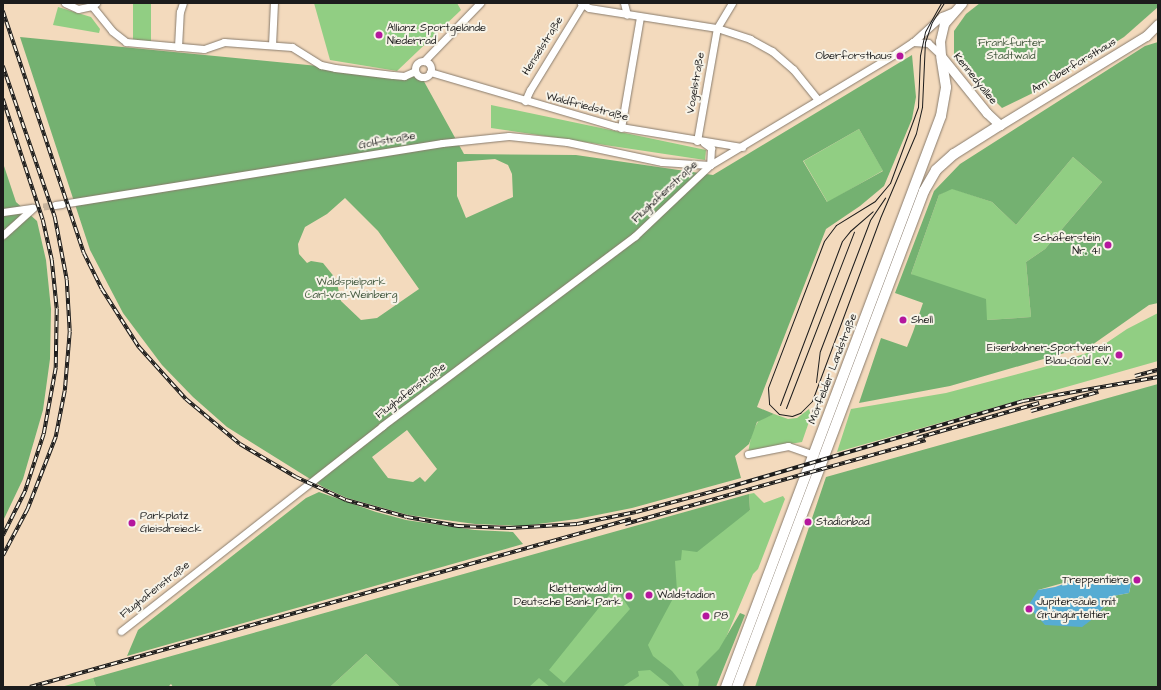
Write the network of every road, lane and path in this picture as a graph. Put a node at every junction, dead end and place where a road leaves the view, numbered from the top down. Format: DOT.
graph roads {
  1 [pos="65,3"];
  2 [pos="183,3"];
  3 [pos="274,3"];
  4 [pos="480,3"];
  5 [pos="603,3"];
  6 [pos="624,3"];
  7 [pos="732,3"];
  8 [pos="962,3"];
  9 [pos="582,4"];
  10 [pos="94,5"];
  11 [pos="596,9"];
  12 [pos="954,11"];
  13 [pos="627,15"];
  14 [pos="640,17"];
  15 [pos="1158,24"];
  16 [pos="717,28"];
  17 [pos="1158,32"];
  18 [pos="1146,36"];
  19 [pos="912,42"];
  20 [pos="272,45"];
  21 [pos="178,47"];
  22 [pos="941,56"];
  23 [pos="424,61"];
  24 [pos="415,71"];
  25 [pos="430,72"];
  26 [pos="818,100"];
  27 [pos="525,101"];
  28 [pos="1000,125"];
  29 [pos="621,128"];
  30 [pos="699,141"];
  31 [pos="742,147"];
  32 [pos="710,165"];
  33 [pos="62,204"];
  34 [pos="3,212"];
  35 [pos="3,235"];
  36 [pos="748,454"];
  37 [pos="814,455"];
  38 [pos="122,631"];
  39 [pos="726,687"];
  40 [pos="737,687"];
  1 -- 10 [label="street"];
  2 -- 21 [label="street"];
  3 -- 20 [label="street"];
  4 -- 23 [label="street"];
  5 -- 11 [label="street"];
  6 -- 13 [label="street"];
  7 -- 16 [label="street"];
  8 -- 12 [label="main road, Kennedyallee"];
  9 -- 11 [label="street"];
  9 -- 27 [label="street, Henselstraße"];
  10 -- 21 [label="street, Waldfriedstraße"];
  11 -- 13 [label="street"];
  12 -- 19 [label="street, Flughafenstraße"];
  12 -- 22 [label="main road, Kennedyallee"];
  13 -- 14 [label="street"];
  14 -- 16 [label="street"];
  14 -- 29 [label="street"];
  15 -- 18 [label="main road, Am Oberforsthaus"];
  16 -- 26 [label="street"];
  16 -- 30 [label="street, Vogelstraße"];
  17 -- 18 [label="main road"];
  18 -- 28 [label="main road, Am Oberforsthaus"];
  19 -- 22 [label="street"];
  19 -- 26 [label="street, Flughafenstraße"];
  20 -- 21 [label="street, Waldfriedstraße"];
  20 -- 24 [label="street, Waldfriedstraße"];
  22 -- 28 [label="main road, Kennedyallee"];
  22 -- 37 [label="highway, Mörfelder Landstraße"];
  23 -- 24 [label="street"];
  23 -- 25 [label="street"];
  24 -- 25 [label="street, Waldfriedstraße"];
  25 -- 27 [label="street, Waldfriedstraße"];
  26 -- 31 [label="street, Flughafenstraße"];
  27 -- 29 [label="street, Waldfriedstraße"];
  28 -- 40 [label="highway, Mörfelder Landstraße"];
  29 -- 30 [label="street, Waldfriedstraße"];
  30 -- 31 [label="street, Waldfriedstraße"];
  30 -- 32 [label="street, Flughafenstraße"];
  31 -- 32 [label="street, Flughafenstraße"];
  32 -- 33 [label="street, Golfstraße"];
  32 -- 38 [label="street, Flughafenstraße"];
  34 -- 35 [label="street"];
  36 -- 37 [label="street"];
  37 -- 39 [label="highway, Mörfelder Landstraße"];
}
